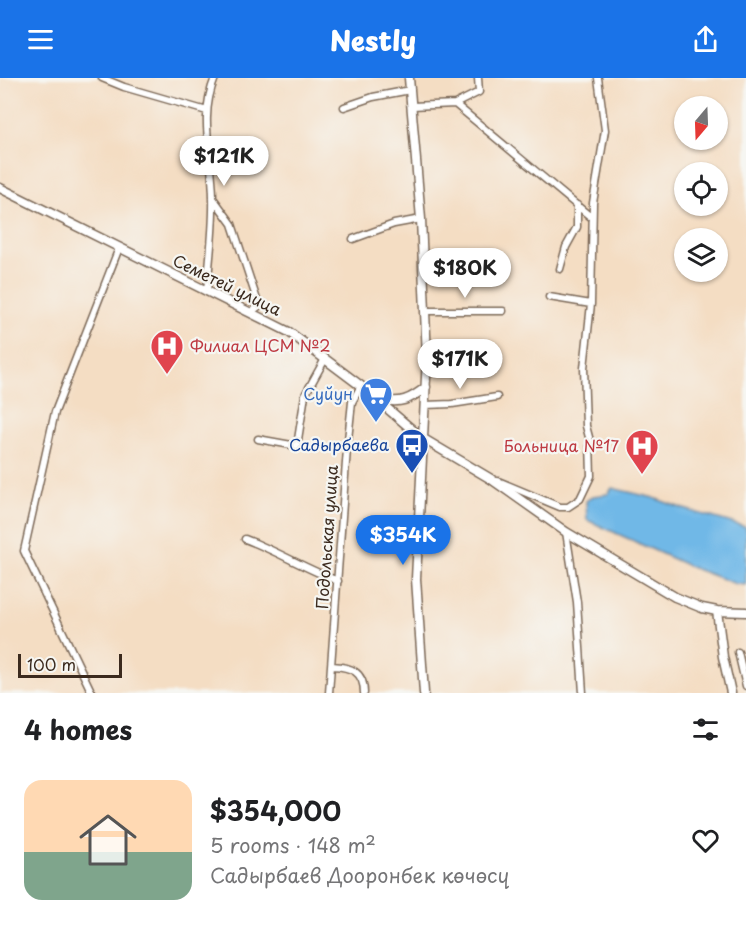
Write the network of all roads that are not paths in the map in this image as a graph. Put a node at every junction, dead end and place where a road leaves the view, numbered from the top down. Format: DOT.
graph roads {
  1 [pos="102,78"];
  2 [pos="215,78"];
  3 [pos="409,78"];
  4 [pos="477,78"];
  5 [pos="598,78"];
  6 [pos="410,90"];
  7 [pos="454,104"];
  8 [pos="412,106"];
  9 [pos="344,107"];
  10 [pos="207,111"];
  11 [pos="0,188"];
  12 [pos="213,198"];
  13 [pos="577,205"];
  14 [pos="592,218"];
  15 [pos="421,219"];
  16 [pos="353,239"];
  17 [pos="119,248"];
  18 [pos="561,268"];
  19 [pos="207,292"];
  20 [pos="549,297"];
  21 [pos="591,304"];
  22 [pos="426,311"];
  23 [pos="503,311"];
  24 [pos="251,312"];
  25 [pos="496,355"];
  26 [pos="427,357"];
  27 [pos="325,359"];
  28 [pos="361,386"];
  29 [pos="426,387"];
  30 [pos="374,397"];
  31 [pos="497,397"];
  32 [pos="425,405"];
  33 [pos="422,438"];
  34 [pos="258,439"];
  35 [pos="490,479"];
  36 [pos="566,532"];
  37 [pos="245,539"];
  38 [pos="338,581"];
  39 [pos="717,611"];
  40 [pos="746,612"];
  41 [pos="738,652"];
  42 [pos="332,666"];
  43 [pos="746,686"];
  44 [pos="92,693"];
  45 [pos="329,693"];
  46 [pos="364,693"];
  47 [pos="424,693"];
  48 [pos="583,693"];
  49 [pos="731,693"];
  1 -- 10 [label="street"];
  2 -- 10 [label="street"];
  3 -- 6 [label="main road"];
  4 -- 7 [label="street"];
  5 -- 14 [label="street"];
  6 -- 8 [label="main road"];
  6 -- 9 [label="street"];
  7 -- 8 [label="street"];
  7 -- 13 [label="street"];
  8 -- 15 [label="main road"];
  10 -- 12 [label="street"];
  11 -- 17 [label="main road, Семетей улица"];
  12 -- 19 [label="street"];
  12 -- 24 [label="street"];
  13 -- 14 [label="street"];
  13 -- 18 [label="street"];
  14 -- 21 [label="street"];
  15 -- 16 [label="street"];
  15 -- 22 [label="main road"];
  17 -- 19 [label="main road, Семетей улица"];
  17 -- 44 [label="street"];
  19 -- 24 [label="main road, Семетей улица"];
  20 -- 21 [label="street"];
  21 -- 35 [label="street"];
  22 -- 23 [label="street"];
  22 -- 26 [label="main road"];
  24 -- 27 [label="main road, Семетей улица"];
  25 -- 26 [label="street"];
  26 -- 29 [label="main road"];
  27 -- 28 [label="main road, Семетей улица"];
  27 -- 34 [label="street"];
  28 -- 30 [label="main road, Семетей улица"];
  28 -- 38 [label="street, Подольская улица"];
  29 -- 30 [label="main road"];
  29 -- 32 [label="main road"];
  30 -- 33 [label="main road, Семетей улица"];
  31 -- 32 [label="street"];
  32 -- 33 [label="main road"];
  33 -- 35 [label="main road, Семетей улица"];
  33 -- 47 [label="main road"];
  35 -- 36 [label="main road, Семетей улица"];
  36 -- 39 [label="main road, Семетей улица"];
  36 -- 48 [label="street"];
  37 -- 38 [label="street"];
  38 -- 42 [label="street, Подольская улица"];
  39 -- 40 [label="main road, Семетей улица"];
  39 -- 49 [label="main road"];
  41 -- 43 [label="street"];
  42 -- 45 [label="street, Подольская улица"];
  42 -- 46 [label="street"];
}
